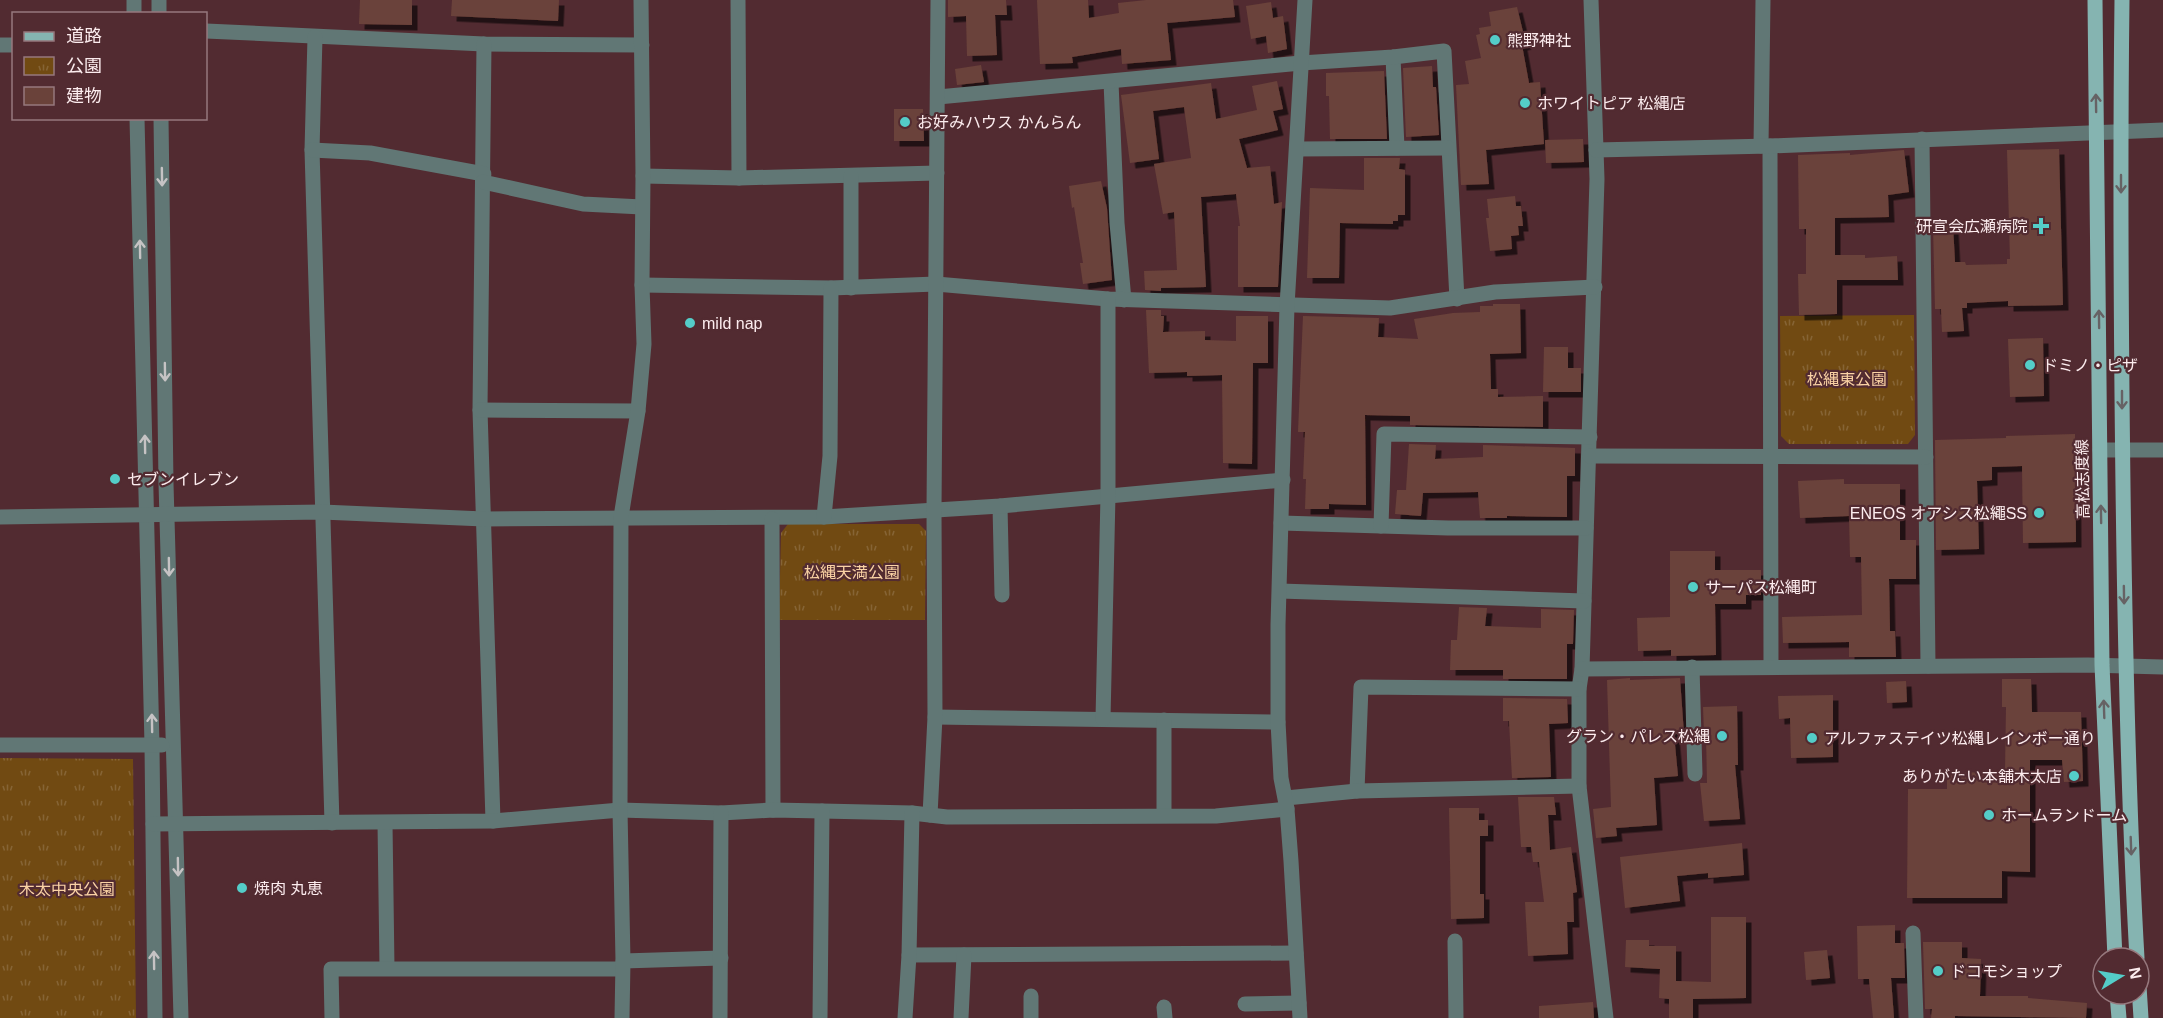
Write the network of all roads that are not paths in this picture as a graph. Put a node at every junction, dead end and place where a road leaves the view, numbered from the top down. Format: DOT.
graph roads {
  1 [pos="641,0"];
  2 [pos="738,0"];
  3 [pos="938,0"];
  4 [pos="1305,0"];
  5 [pos="1591,0"];
  6 [pos="1763,0"];
  7 [pos="2096,0"];
  8 [pos="2121,0"];
  9 [pos="207,32"];
  10 [pos="315,37"];
  11 [pos="484,45"];
  12 [pos="642,45"];
  13 [pos="1393,57"];
  14 [pos="1301,63"];
  15 [pos="1111,82"];
  16 [pos="938,97"];
  17 [pos="137,120"];
  18 [pos="161,120"];
  19 [pos="2163,130"];
  20 [pos="2097,132"];
  21 [pos="2120,132"];
  22 [pos="1922,139"];
  23 [pos="1766,146"];
  24 [pos="1397,148"];
  25 [pos="1448,148"];
  26 [pos="1297,149"];
  27 [pos="312,150"];
  28 [pos="1596,150"];
  29 [pos="937,173"];
  30 [pos="643,176"];
  31 [pos="851,176"];
  32 [pos="484,178"];
  33 [pos="739,178"];
  34 [pos="642,207"];
  35 [pos="936,284"];
  36 [pos="642,285"];
  37 [pos="1595,287"];
  38 [pos="831,288"];
  39 [pos="851,288"];
  40 [pos="1457,299"];
  41 [pos="1108,300"];
  42 [pos="1124,300"];
  43 [pos="1287,306"];
  44 [pos="480,410"];
  45 [pos="638,411"];
  46 [pos="1590,437"];
  47 [pos="2100,450"];
  48 [pos="2163,450"];
  49 [pos="2123,451"];
  50 [pos="1590,456"];
  51 [pos="1770,456"];
  52 [pos="1926,457"];
  53 [pos="1283,480"];
  54 [pos="1108,495"];
  55 [pos="1000,506"];
  56 [pos="934,511"];
  57 [pos="322,512"];
  58 [pos="146,514"];
  59 [pos="168,516"];
  60 [pos="0,517"];
  61 [pos="621,517"];
  62 [pos="824,518"];
  63 [pos="484,519"];
  64 [pos="772,519"];
  65 [pos="1281,523"];
  66 [pos="1381,526"];
  67 [pos="1586,528"];
  68 [pos="1280,591"];
  69 [pos="1002,595"];
  70 [pos="1584,601"];
  71 [pos="2102,665"];
  72 [pos="1771,666"];
  73 [pos="1928,666"];
  74 [pos="2125,666"];
  75 [pos="2163,667"];
  76 [pos="1692,668"];
  77 [pos="1582,669"];
  78 [pos="1579,689"];
  79 [pos="935,717"];
  80 [pos="1103,719"];
  81 [pos="1164,720"];
  82 [pos="1278,722"];
  83 [pos="0,745"];
  84 [pos="152,745"];
  85 [pos="174,745"];
  86 [pos="1695,774"];
  87 [pos="1578,786"];
  88 [pos="1357,791"];
  89 [pos="1286,804"];
  90 [pos="620,810"];
  91 [pos="773,810"];
  92 [pos="822,811"];
  93 [pos="721,813"];
  94 [pos="912,813"];
  95 [pos="930,815"];
  96 [pos="1164,815"];
  97 [pos="493,821"];
  98 [pos="385,823"];
  99 [pos="153,824"];
  100 [pos="177,824"];
  101 [pos="332,824"];
  102 [pos="1913,933"];
  103 [pos="1455,941"];
  104 [pos="2114,946"];
  105 [pos="2136,946"];
  106 [pos="1296,953"];
  107 [pos="909,955"];
  108 [pos="964,956"];
  109 [pos="721,958"];
  110 [pos="623,965"];
  111 [pos="387,968"];
  112 [pos="1031,996"];
  113 [pos="1245,1004"];
  114 [pos="1299,1010"];
  115 [pos="155,1018"];
  116 [pos="181,1018"];
  117 [pos="332,1018"];
  118 [pos="622,1018"];
  119 [pos="720,1018"];
  120 [pos="820,1018"];
  121 [pos="905,1018"];
  122 [pos="961,1018"];
  123 [pos="1031,1018"];
  124 [pos="1456,1018"];
  125 [pos="1606,1018"];
  126 [pos="1916,1018"];
  1 -- 12 [label="street"];
  2 -- 33 [label="street"];
  3 -- 16 [label="street"];
  4 -- 14 [label="street"];
  5 -- 28 [label="street"];
  6 -- 23 [label="street"];
  20 -- 7 [label="main road, 高松志度線, one-way"];
  8 -- 21 [label="main road"];
  9 -- 10 [label="street"];
  10 -- 11 [label="street"];
  10 -- 27 [label="street"];
  11 -- 12 [label="street"];
  11 -- 32 [label="street"];
  12 -- 30 [label="street"];
  13 -- 14 [label="street"];
  13 -- 24 [label="street"];
  13 -- 25 [label="street"];
  14 -- 15 [label="street"];
  14 -- 26 [label="street"];
  15 -- 16 [label="street"];
  15 -- 42 [label="street"];
  16 -- 29 [label="street"];
  58 -- 17 [label="street, one-way"];
  18 -- 59 [label="street, one-way"];
  19 -- 21 [label="street"];
  20 -- 21 [label="street"];
  20 -- 22 [label="street"];
  47 -- 20 [label="main road, 高松志度線, one-way"];
  21 -- 49 [label="main road, one-way"];
  22 -- 23 [label="street"];
  22 -- 52 [label="street"];
  23 -- 28 [label="street"];
  23 -- 51 [label="street"];
  24 -- 25 [label="street"];
  24 -- 26 [label="street"];
  25 -- 40 [label="street"];
  26 -- 43 [label="street"];
  27 -- 32 [label="street"];
  27 -- 57 [label="street"];
  28 -- 37 [label="street"];
  29 -- 31 [label="street"];
  29 -- 35 [label="street"];
  30 -- 33 [label="street"];
  30 -- 34 [label="street"];
  31 -- 33 [label="street"];
  31 -- 39 [label="street"];
  32 -- 34 [label="street"];
  32 -- 44 [label="street"];
  34 -- 36 [label="street"];
  35 -- 39 [label="street"];
  35 -- 41 [label="street"];
  35 -- 56 [label="street"];
  36 -- 38 [label="street"];
  36 -- 45 [label="street"];
  37 -- 40 [label="street"];
  37 -- 46 [label="street"];
  38 -- 39 [label="street"];
  38 -- 62 [label="street"];
  40 -- 43 [label="street"];
  41 -- 42 [label="street"];
  41 -- 54 [label="street"];
  42 -- 43 [label="street"];
  43 -- 53 [label="street"];
  44 -- 45 [label="street"];
  44 -- 63 [label="street"];
  45 -- 61 [label="street"];
  46 -- 50 [label="street"];
  46 -- 66 [label="street"];
  47 -- 49 [label="street"];
  71 -- 47 [label="main road, 高松志度線, one-way"];
  48 -- 49 [label="street"];
  49 -- 74 [label="main road, one-way"];
  50 -- 51 [label="street"];
  50 -- 67 [label="street"];
  51 -- 52 [label="street"];
  51 -- 72 [label="street"];
  52 -- 73 [label="street"];
  53 -- 54 [label="street"];
  53 -- 65 [label="street"];
  54 -- 55 [label="street"];
  54 -- 80 [label="street"];
  55 -- 56 [label="street"];
  55 -- 69 [label="street"];
  56 -- 62 [label="street"];
  56 -- 79 [label="street"];
  57 -- 59 [label="street"];
  57 -- 63 [label="street"];
  57 -- 101 [label="street"];
  58 -- 59 [label="street"];
  58 -- 60 [label="street"];
  84 -- 58 [label="street, one-way"];
  59 -- 85 [label="street, one-way"];
  61 -- 63 [label="street"];
  61 -- 64 [label="street"];
  61 -- 90 [label="street"];
  62 -- 64 [label="street"];
  63 -- 97 [label="street"];
  64 -- 91 [label="street"];
  65 -- 66 [label="street"];
  65 -- 68 [label="street"];
  66 -- 67 [label="street"];
  67 -- 70 [label="street"];
  68 -- 70 [label="street"];
  68 -- 82 [label="street"];
  70 -- 77 [label="street"];
  71 -- 73 [label="street"];
  71 -- 74 [label="street"];
  104 -- 71 [label="main road, 高松志度線, one-way"];
  72 -- 73 [label="street"];
  72 -- 76 [label="street"];
  74 -- 75 [label="street"];
  74 -- 105 [label="main road, one-way"];
  76 -- 77 [label="street"];
  76 -- 86 [label="street"];
  77 -- 78 [label="street"];
  78 -- 87 [label="street"];
  78 -- 88 [label="street"];
  79 -- 80 [label="street"];
  79 -- 95 [label="street"];
  80 -- 81 [label="street"];
  81 -- 82 [label="street"];
  81 -- 96 [label="street"];
  82 -- 89 [label="street"];
  83 -- 84 [label="street"];
  84 -- 85 [label="street"];
  84 -- 99 [label="street"];
  85 -- 100 [label="street"];
  87 -- 88 [label="street"];
  87 -- 125 [label="street"];
  88 -- 89 [label="street"];
  89 -- 96 [label="street"];
  89 -- 106 [label="street"];
  90 -- 93 [label="street"];
  90 -- 97 [label="street"];
  90 -- 110 [label="street"];
  91 -- 92 [label="street"];
  91 -- 93 [label="street"];
  92 -- 94 [label="street"];
  92 -- 120 [label="street"];
  93 -- 109 [label="street"];
  94 -- 95 [label="street"];
  94 -- 107 [label="street"];
  95 -- 96 [label="street"];
  97 -- 98 [label="street"];
  98 -- 101 [label="street"];
  98 -- 111 [label="street"];
  99 -- 100 [label="street"];
  115 -- 99 [label="street, one-way"];
  100 -- 101 [label="street"];
  100 -- 116 [label="street, one-way"];
  102 -- 126 [label="street"];
  103 -- 124 [label="street"];
  106 -- 108 [label="street"];
  106 -- 114 [label="street"];
  107 -- 108 [label="street"];
  107 -- 121 [label="street"];
  108 -- 122 [label="street"];
  109 -- 110 [label="street"];
  109 -- 119 [label="street"];
  110 -- 111 [label="street"];
  110 -- 118 [label="street"];
  111 -- 117 [label="street"];
  112 -- 123 [label="street"];
  113 -- 114 [label="street"];
}
